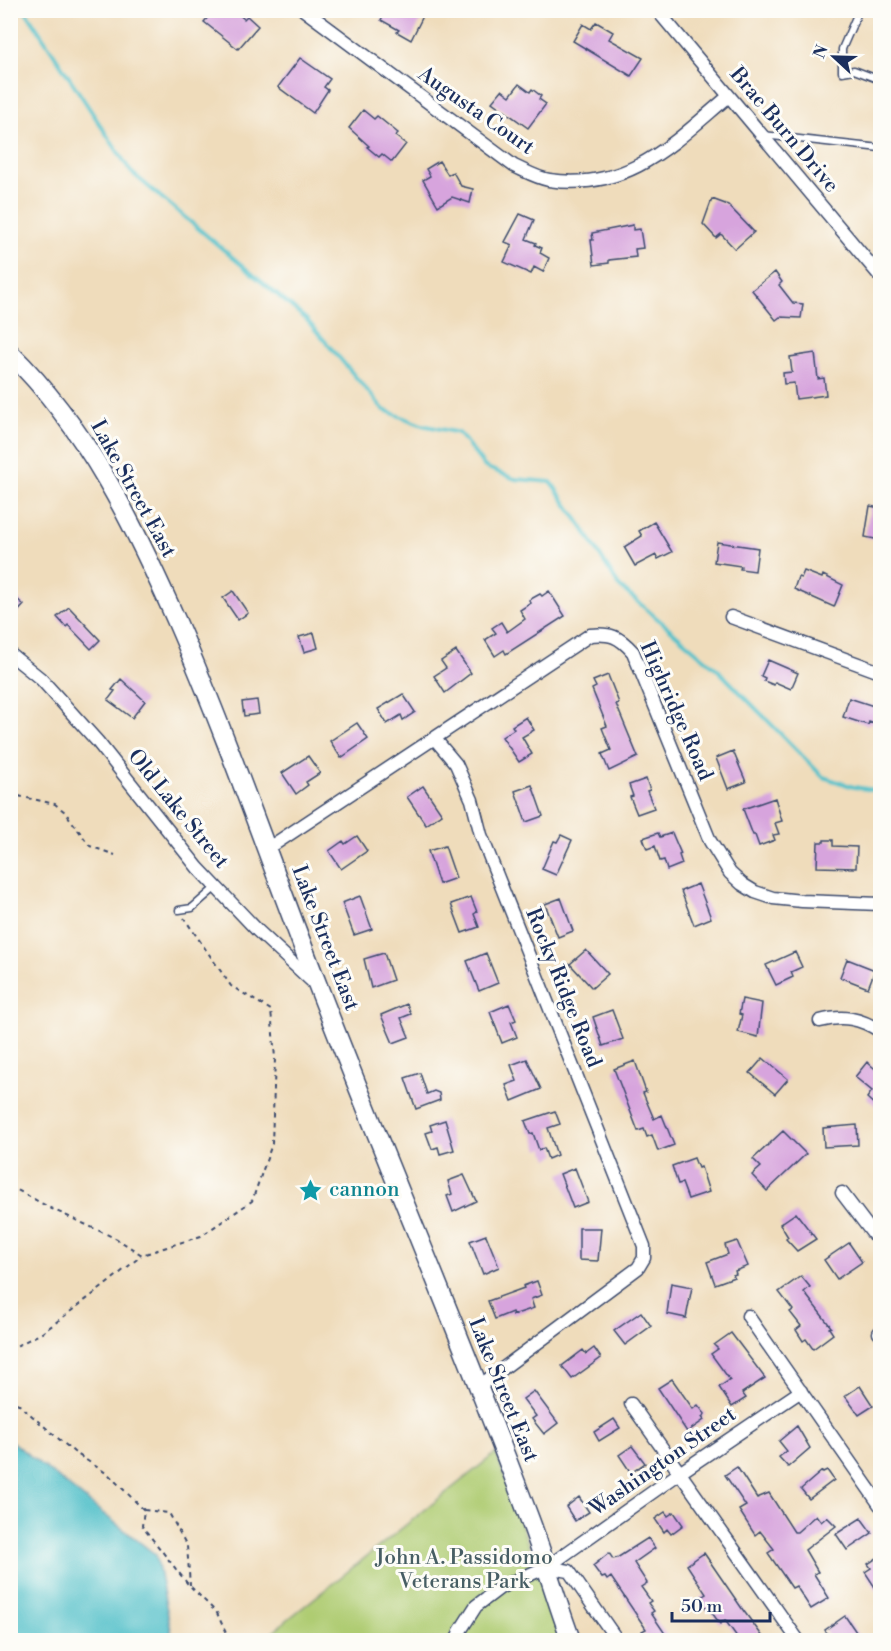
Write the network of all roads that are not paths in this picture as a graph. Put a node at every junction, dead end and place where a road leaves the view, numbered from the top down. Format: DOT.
graph roads {
  1 [pos="303,10"];
  2 [pos="657,10"];
  3 [pos="859,10"];
  4 [pos="880,80"];
  5 [pos="729,96"];
  6 [pos="762,135"];
  7 [pos="880,148"];
  8 [pos="880,276"];
  9 [pos="10,353"];
  10 [pos="731,617"];
  11 [pos="10,654"];
  12 [pos="880,672"];
  13 [pos="435,739"];
  14 [pos="267,849"];
  15 [pos="216,887"];
  16 [pos="880,904"];
  17 [pos="179,910"];
  18 [pos="318,987"];
  19 [pos="820,1021"];
  20 [pos="880,1031"];
  21 [pos="842,1193"];
  22 [pos="880,1243"];
  23 [pos="748,1316"];
  24 [pos="478,1387"];
  25 [pos="801,1391"];
  26 [pos="631,1404"];
  27 [pos="681,1472"];
  28 [pos="880,1505"];
  29 [pos="547,1567"];
  30 [pos="457,1641"];
  31 [pos="571,1641"];
  32 [pos="618,1641"];
  33 [pos="798,1641"];
  1 -- 5 [label="street, Augusta Court"];
  2 -- 5 [label="street, Brae Burn Drive"];
  3 -- 4 [label="lane"];
  5 -- 6 [label="street, Brae Burn Drive"];
  6 -- 7 [label="lane"];
  6 -- 8 [label="street, Brae Burn Drive"];
  9 -- 14 [label="main road, Lake Street East"];
  10 -- 12 [label="street"];
  11 -- 15 [label="street, Old Lake Street"];
  13 -- 14 [label="street, Highridge Road"];
  13 -- 16 [label="street, Highridge Road"];
  13 -- 24 [label="street, Rocky Ridge Road"];
  14 -- 18 [label="main road, Lake Street East"];
  15 -- 17 [label="lane"];
  15 -- 18 [label="street, Old Lake Street"];
  18 -- 24 [label="main road, Lake Street East"];
  19 -- 20 [label="street"];
  21 -- 22 [label="street"];
  23 -- 25 [label="street"];
  24 -- 29 [label="main road, Lake Street East"];
  25 -- 27 [label="street, Washington Street"];
  25 -- 28 [label="street"];
  26 -- 27 [label="street"];
  27 -- 29 [label="street, Washington Street"];
  27 -- 33 [label="street"];
  29 -- 30 [label="street, Washington Street"];
  29 -- 31 [label="main road, Lake Street East"];
  29 -- 32 [label="street"];
}
